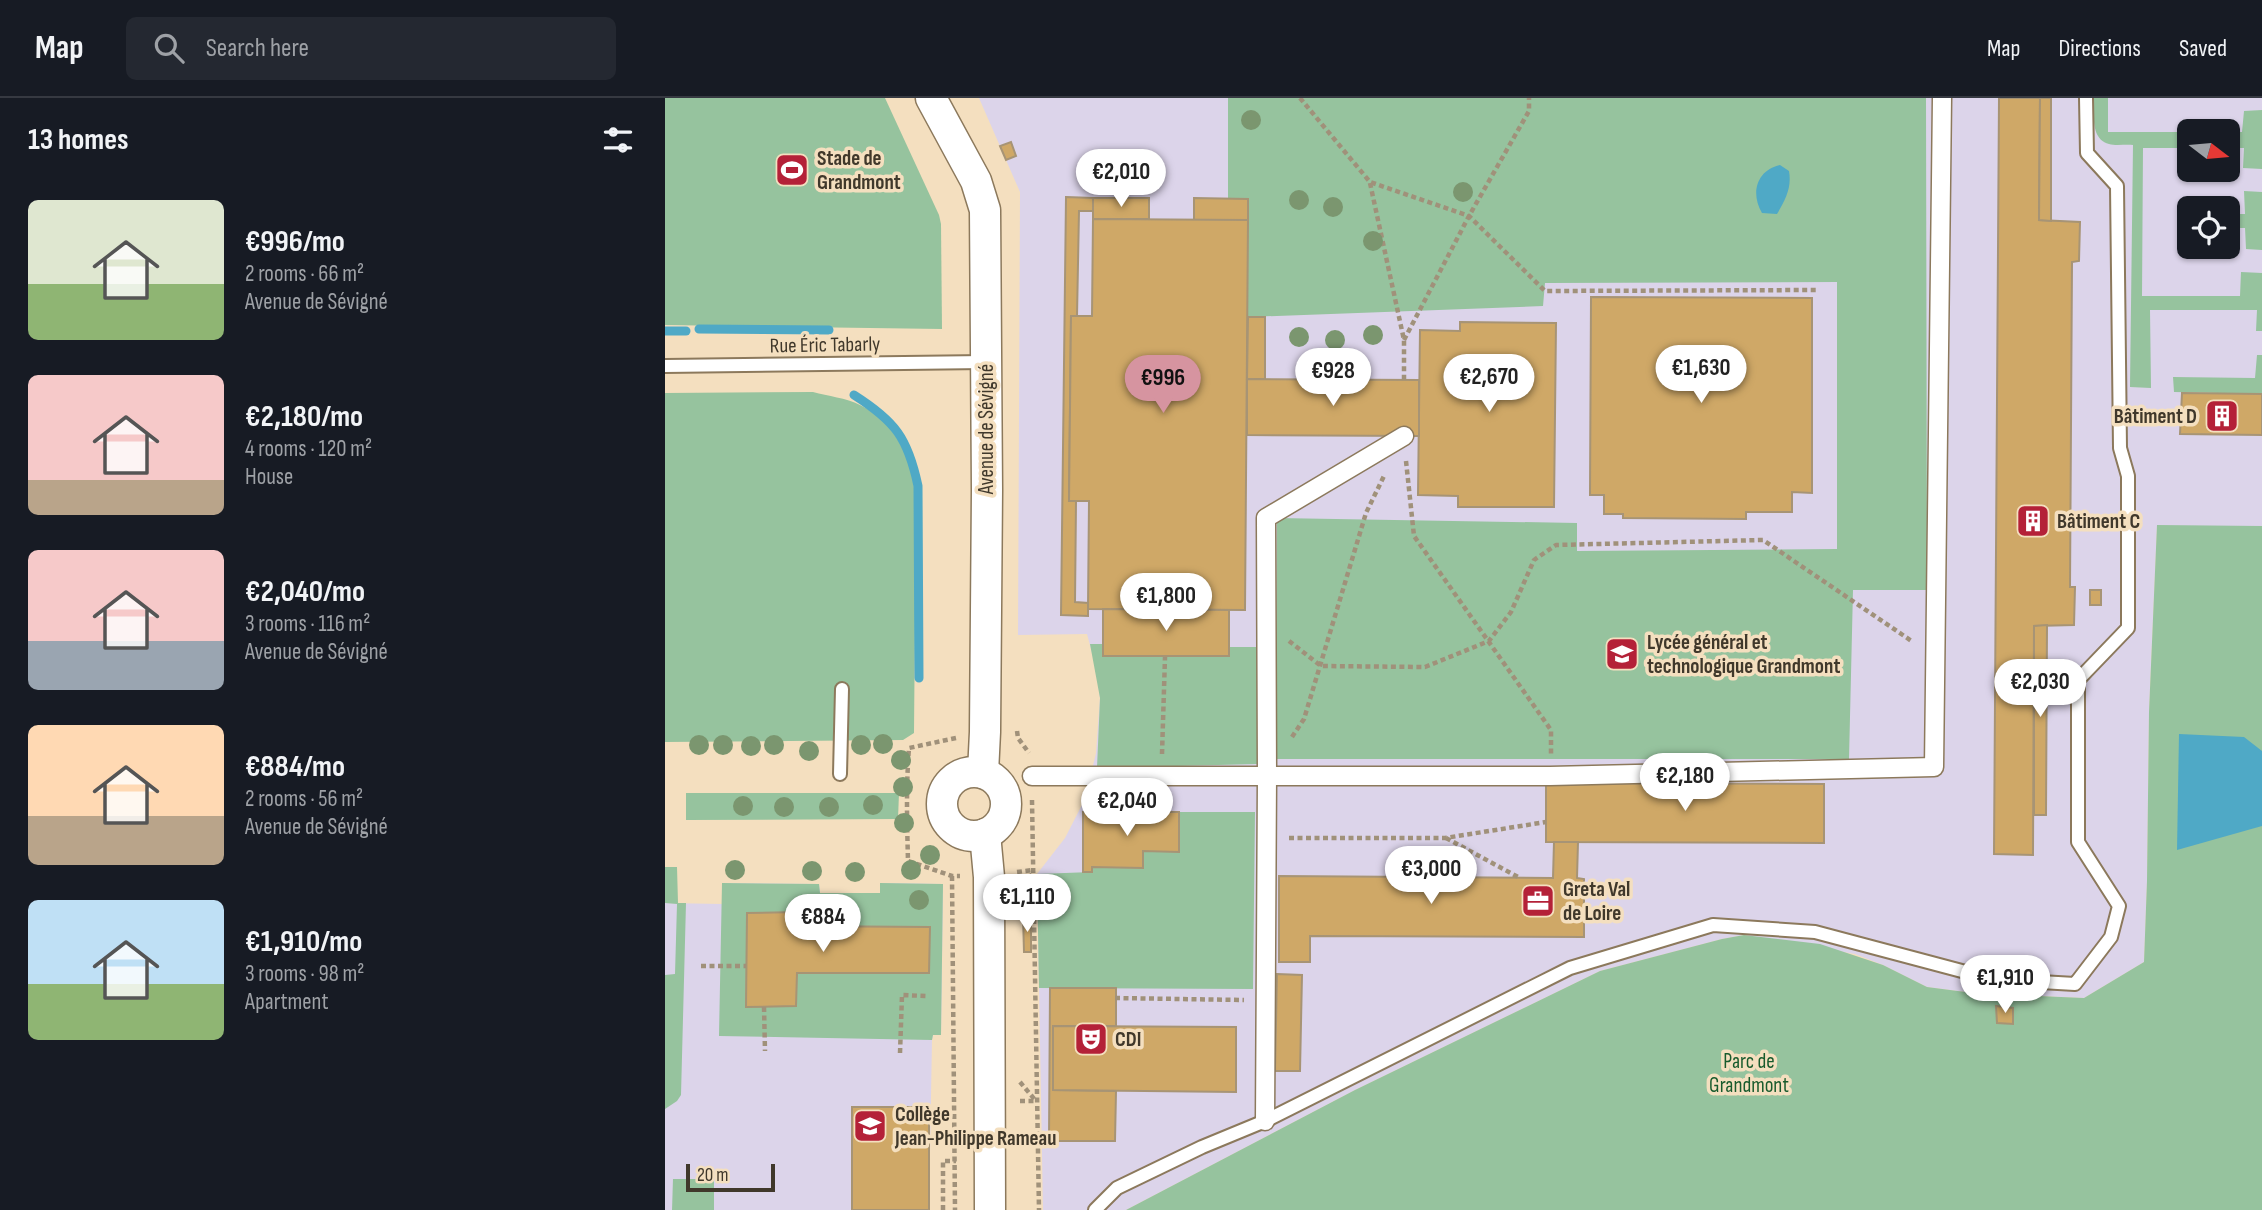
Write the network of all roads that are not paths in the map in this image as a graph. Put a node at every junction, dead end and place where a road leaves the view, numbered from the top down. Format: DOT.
graph roads {
  1 [pos="931,98"];
  2 [pos="1942,98"];
  3 [pos="2086,98"];
  4 [pos="985,362"];
  5 [pos="665,366"];
  6 [pos="1404,436"];
  7 [pos="842,689"];
  8 [pos="983,773"];
  9 [pos="840,774"];
  10 [pos="1032,776"];
  11 [pos="1267,776"];
  12 [pos="985,834"];
  13 [pos="1265,1121"];
  14 [pos="990,1210"];
  15 [pos="1095,1210"];
  1 -- 8 [label="street, Avenue de Sévigné"];
  2 -- 11 [label="street"];
  3 -- 13 [label="lane"];
  4 -- 5 [label="lane, Rue Éric Tabarly"];
  6 -- 11 [label="street"];
  7 -- 9 [label="lane"];
  8 -- 12 [label="street"];
  8 -- 12 [label="street"];
  10 -- 11 [label="street"];
  11 -- 13 [label="street"];
  12 -- 14 [label="street"];
  13 -- 15 [label="lane"];
}
